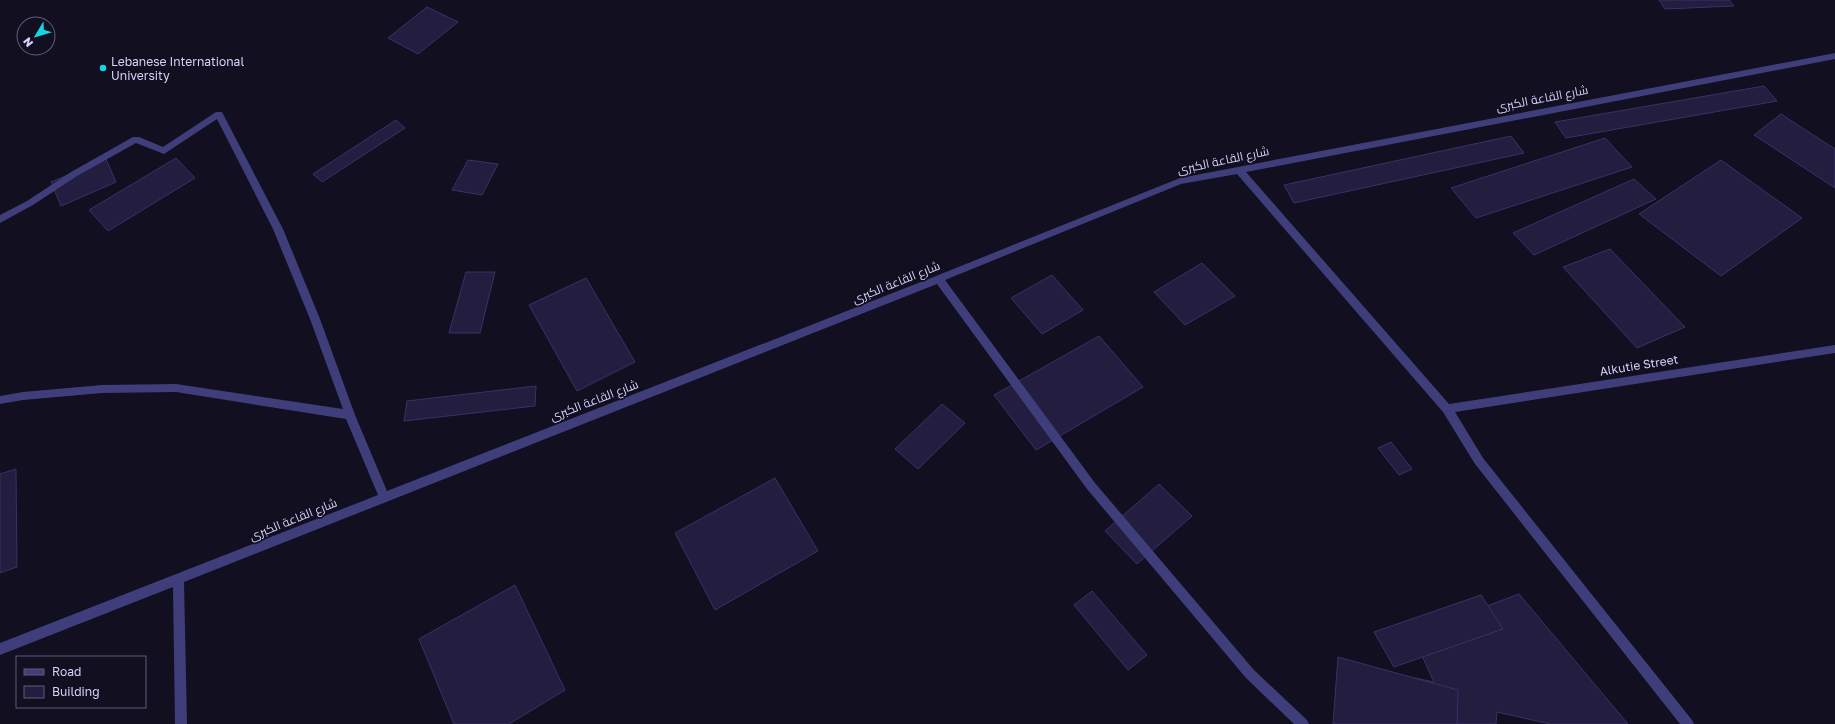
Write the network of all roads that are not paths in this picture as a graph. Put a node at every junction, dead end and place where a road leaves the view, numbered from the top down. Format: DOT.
graph roads {
  1 [pos="1835,56"];
  2 [pos="1238,169"];
  3 [pos="0,219"];
  4 [pos="939,279"];
  5 [pos="1835,349"];
  6 [pos="0,400"];
  7 [pos="1447,409"];
  8 [pos="350,416"];
  9 [pos="384,497"];
  10 [pos="178,578"];
  11 [pos="0,649"];
  12 [pos="181,724"];
  13 [pos="1303,724"];
  14 [pos="1688,724"];
  1 -- 2 [label="street, شارع القاعة الكبرى"];
  2 -- 4 [label="street, شارع القاعة الكبرى"];
  2 -- 7 [label="street"];
  3 -- 8 [label="street"];
  4 -- 9 [label="street, شارع القاعة الكبرى"];
  4 -- 13 [label="street"];
  5 -- 7 [label="street, Alkutie Street"];
  6 -- 8 [label="street"];
  7 -- 14 [label="street"];
  8 -- 9 [label="street"];
  9 -- 10 [label="street, شارع القاعة الكبرى"];
  10 -- 11 [label="street, شارع القاعة الكبرى"];
  10 -- 12 [label="street"];
}
